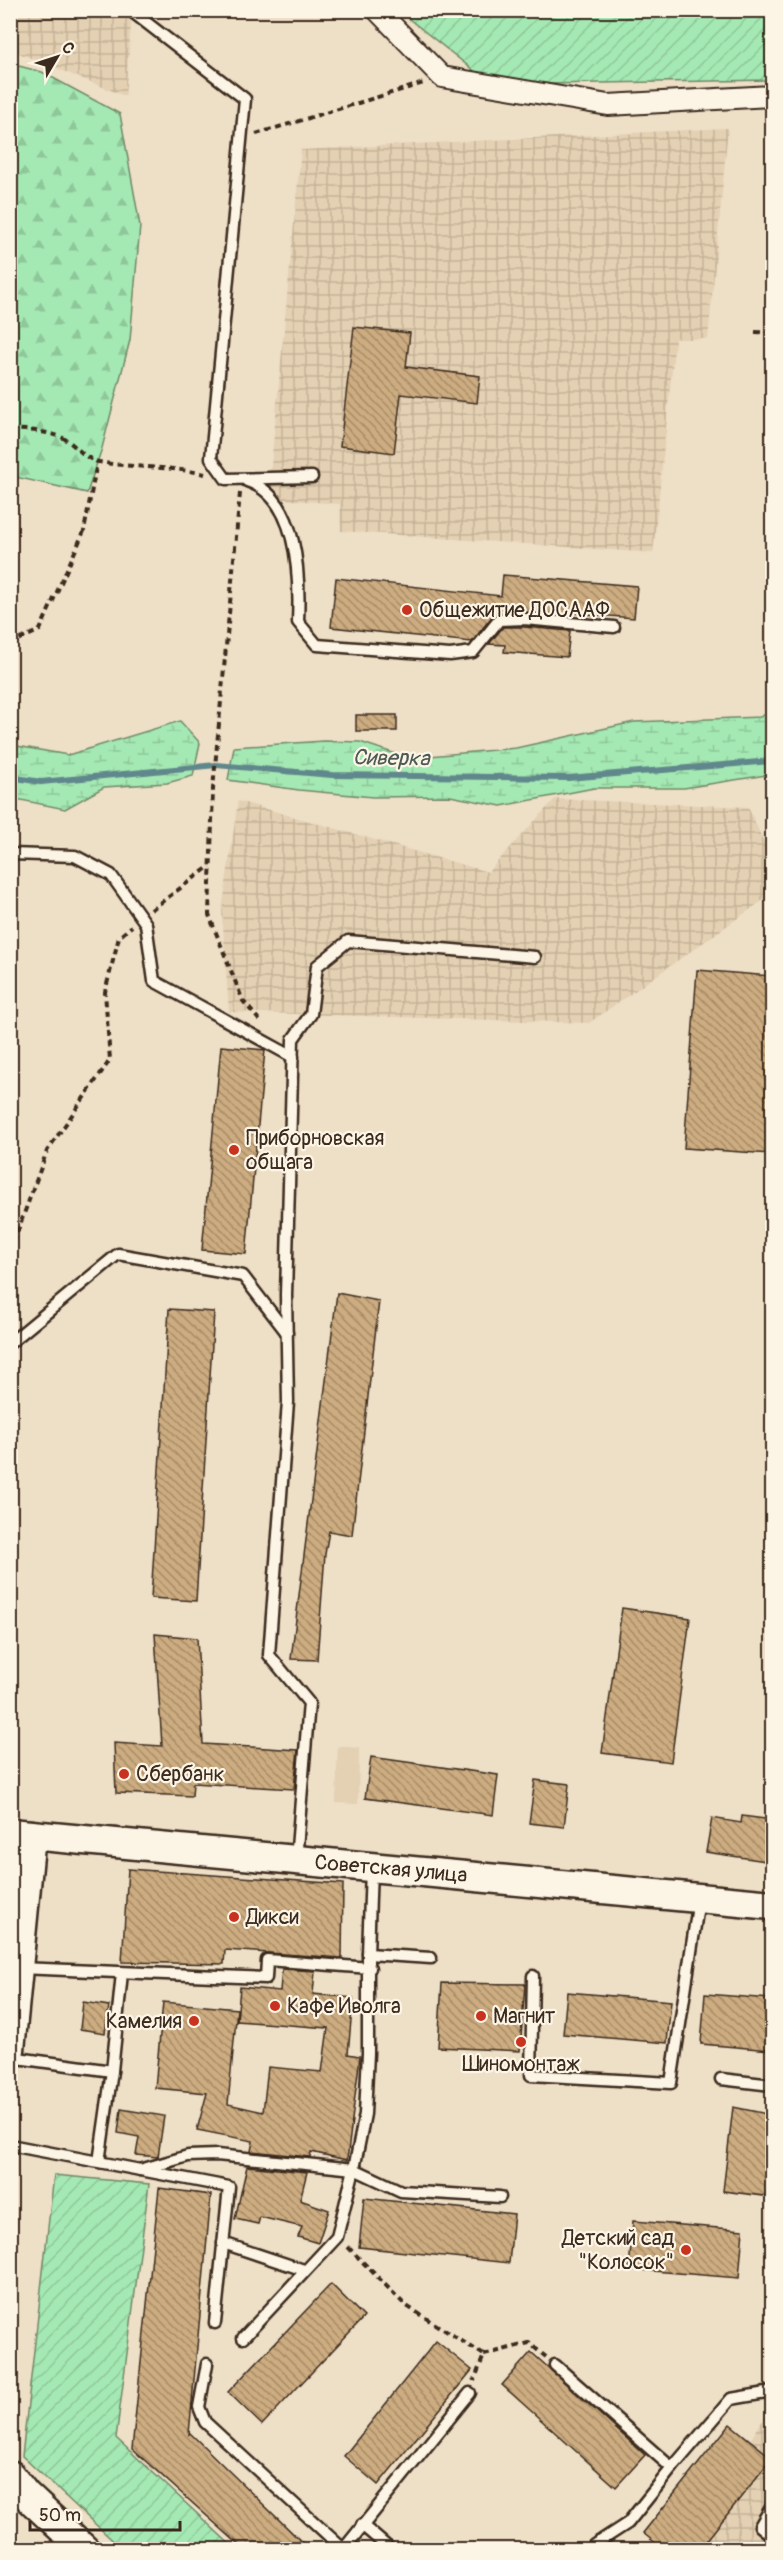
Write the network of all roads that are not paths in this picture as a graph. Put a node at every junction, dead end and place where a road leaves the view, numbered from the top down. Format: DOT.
graph roads {
  1 [pos="130,10"];
  2 [pos="377,10"];
  3 [pos="772,96"];
  4 [pos="312,477"];
  5 [pos="241,478"];
  6 [pos="614,627"];
  7 [pos="10,854"];
  8 [pos="536,957"];
  9 [pos="293,1057"];
  10 [pos="287,1333"];
  11 [pos="10,1343"];
  12 [pos="21,1834"];
  13 [pos="296,1860"];
  14 [pos="371,1868"];
  15 [pos="699,1898"];
  16 [pos="772,1905"];
  17 [pos="368,1954"];
  18 [pos="431,1958"];
  19 [pos="18,1968"];
  20 [pos="370,1968"];
  21 [pos="122,1973"];
  22 [pos="533,1976"];
  23 [pos="10,2050"];
  24 [pos="10,2057"];
  25 [pos="112,2071"];
  26 [pos="721,2079"];
  27 [pos="772,2085"];
  28 [pos="10,2145"];
  29 [pos="99,2162"];
  30 [pos="354,2169"];
  31 [pos="140,2170"];
  32 [pos="500,2197"];
  33 [pos="223,2243"];
  34 [pos="304,2270"];
  35 [pos="215,2323"];
  36 [pos="243,2338"];
  37 [pos="207,2364"];
  38 [pos="555,2365"];
  39 [pos="772,2392"];
  40 [pos="470,2393"];
  41 [pos="672,2468"];
  42 [pos="10,2475"];
  43 [pos="772,2506"];
  44 [pos="362,2525"];
  45 [pos="772,2536"];
  46 [pos="594,2545"];
  47 [pos="343,2549"];
  48 [pos="85,2550"];
  49 [pos="391,2550"];
  1 -- 5 [label="lane"];
  2 -- 3 [label="street"];
  4 -- 5 [label="lane"];
  5 -- 6 [label="lane"];
  7 -- 9 [label="lane"];
  8 -- 9 [label="lane"];
  9 -- 10 [label="lane"];
  10 -- 11 [label="lane"];
  10 -- 13 [label="lane"];
  12 -- 13 [label="main road, Советская улица"];
  12 -- 19 [label="main road"];
  13 -- 14 [label="main road, Советская улица"];
  14 -- 15 [label="main road, Советская улица"];
  14 -- 17 [label="lane"];
  15 -- 16 [label="main road, Советская улица"];
  15 -- 22 [label="lane"];
  17 -- 18 [label="lane"];
  17 -- 20 [label="lane"];
  19 -- 21 [label="lane"];
  19 -- 23 [label="main road"];
  20 -- 21 [label="lane"];
  20 -- 30 [label="lane"];
  21 -- 25 [label="lane"];
  24 -- 25 [label="lane"];
  25 -- 29 [label="lane"];
  26 -- 27 [label="lane"];
  28 -- 29 [label="lane"];
  29 -- 31 [label="lane"];
  30 -- 31 [label="lane"];
  30 -- 32 [label="lane"];
  30 -- 34 [label="lane"];
  31 -- 33 [label="lane"];
  33 -- 34 [label="lane"];
  33 -- 35 [label="lane"];
  34 -- 36 [label="lane"];
  37 -- 47 [label="lane"];
  38 -- 41 [label="lane"];
  39 -- 41 [label="lane"];
  40 -- 44 [label="lane"];
  41 -- 46 [label="lane"];
  42 -- 48 [label="main road"];
  43 -- 45 [label="lane"];
  44 -- 47 [label="lane"];
  44 -- 49 [label="lane"];
}
